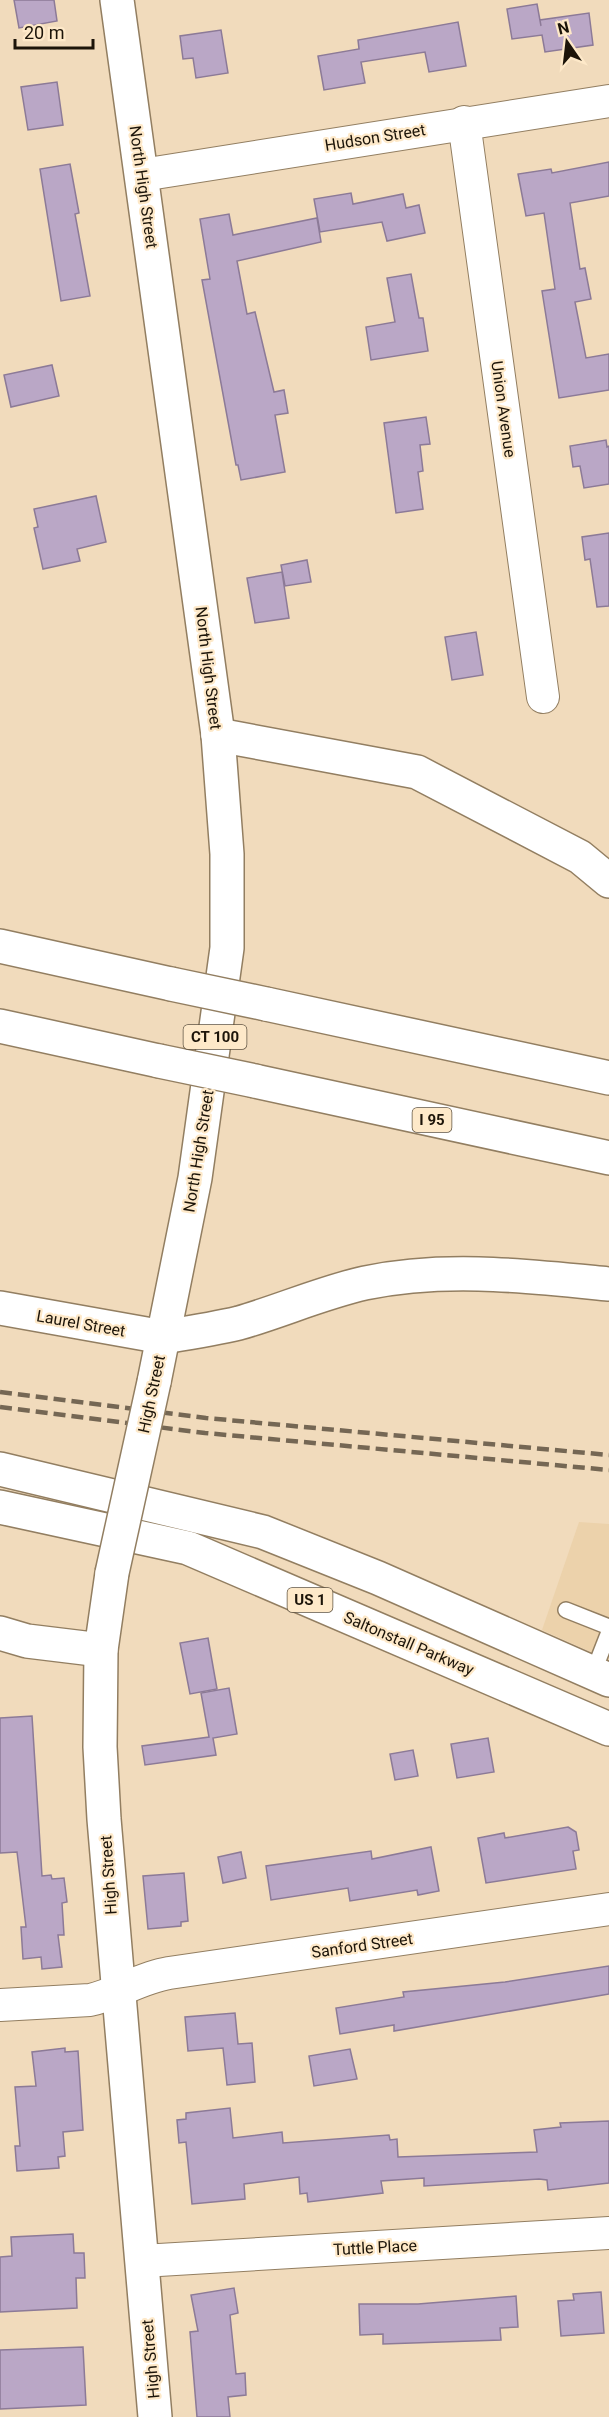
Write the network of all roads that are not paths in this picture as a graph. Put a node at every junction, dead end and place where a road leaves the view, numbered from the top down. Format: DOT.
graph roads {
  1 [pos="117,0"];
  2 [pos="609,101"];
  3 [pos="464,122"];
  4 [pos="142,176"];
  5 [pos="543,697"];
  6 [pos="218,735"];
  7 [pos="609,881"];
  8 [pos="0,946"];
  9 [pos="0,1026"];
  10 [pos="609,1078"];
  11 [pos="609,1158"];
  12 [pos="609,1284"];
  13 [pos="0,1308"];
  14 [pos="163,1337"];
  15 [pos="0,1469"];
  16 [pos="0,1507"];
  17 [pos="566,1610"];
  18 [pos="609,1627"];
  19 [pos="609,1632"];
  20 [pos="0,1633"];
  21 [pos="100,1650"];
  22 [pos="601,1677"];
  23 [pos="609,1729"];
  24 [pos="609,1909"];
  25 [pos="117,1991"];
  26 [pos="0,2005"];
  27 [pos="609,2233"];
  28 [pos="142,2261"];
  29 [pos="155,2417"];
  1 -- 4 [label="main road, North High Street / CT 100"];
  2 -- 3 [label="street, Hudson Street"];
  3 -- 4 [label="street, Hudson Street"];
  3 -- 5 [label="street, Union Avenue"];
  4 -- 6 [label="main road, North High Street / CT 100"];
  6 -- 7 [label="main road"];
  6 -- 14 [label="main road, North High Street / CT 100"];
  8 -- 10 [label="main road, bridge"];
  9 -- 11 [label="main road, I 95, bridge"];
  12 -- 14 [label="main road"];
  13 -- 14 [label="main road, Laurel Street"];
  14 -- 21 [label="main road, High Street / CT 100, bridge"];
  15 -- 22 [label="main road"];
  16 -- 23 [label="main road, Saltonstall Parkway / US 1"];
  17 -- 18 [label="lane"];
  19 -- 22 [label="lane"];
  20 -- 21 [label="main road"];
  21 -- 25 [label="main road, High Street / CT 100"];
  24 -- 25 [label="street, Sanford Street"];
  25 -- 26 [label="street, Sanford Street"];
  25 -- 28 [label="main road, High Street / CT 100"];
  27 -- 28 [label="street, Tuttle Place"];
  28 -- 29 [label="main road, High Street / CT 100"];
}
